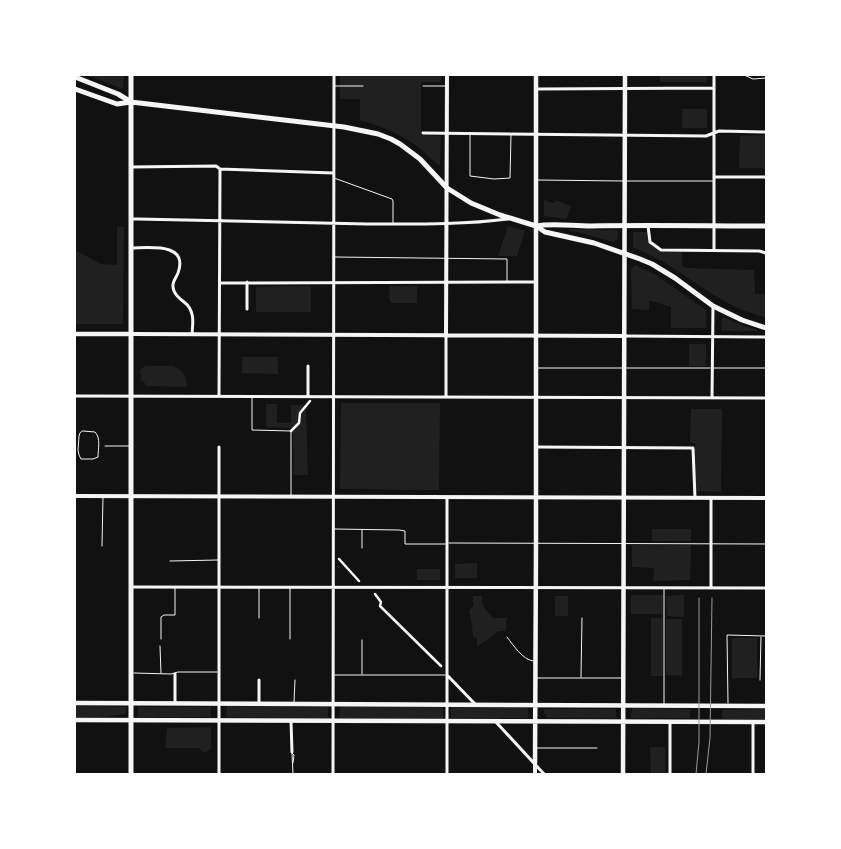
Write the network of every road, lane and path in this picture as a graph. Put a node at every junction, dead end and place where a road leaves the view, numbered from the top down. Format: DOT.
graph roads {
  1 [pos="131,75"];
  2 [pos="334,75"];
  3 [pos="447,75"];
  4 [pos="536,75"];
  5 [pos="625,75"];
  6 [pos="714,75"];
  7 [pos="744,75"];
  8 [pos="75,77"];
  9 [pos="766,78"];
  10 [pos="334,86"];
  11 [pos="363,86"];
  12 [pos="423,86"];
  13 [pos="447,86"];
  14 [pos="625,88"];
  15 [pos="714,88"];
  16 [pos="75,89"];
  17 [pos="536,89"];
  18 [pos="131,102"];
  19 [pos="334,127"];
  20 [pos="766,132"];
  21 [pos="423,133"];
  22 [pos="714,133"];
  23 [pos="447,134"];
  24 [pos="470,134"];
  25 [pos="511,134"];
  26 [pos="536,134"];
  27 [pos="625,135"];
  28 [pos="131,167"];
  29 [pos="220,169"];
  30 [pos="334,173"];
  31 [pos="714,176"];
  32 [pos="766,177"];
  33 [pos="333,178"];
  34 [pos="536,180"];
  35 [pos="625,181"];
  36 [pos="714,181"];
  37 [pos="447,188"];
  38 [pos="509,218"];
  39 [pos="131,219"];
  40 [pos="220,221"];
  41 [pos="333,224"];
  42 [pos="393,224"];
  43 [pos="447,224"];
  44 [pos="625,225"];
  45 [pos="648,225"];
  46 [pos="536,226"];
  47 [pos="714,226"];
  48 [pos="766,226"];
  49 [pos="131,248"];
  50 [pos="714,250"];
  51 [pos="625,253"];
  52 [pos="766,254"];
  53 [pos="333,257"];
  54 [pos="447,258"];
  55 [pos="220,282"];
  56 [pos="247,282"];
  57 [pos="333,282"];
  58 [pos="447,282"];
  59 [pos="507,282"];
  60 [pos="536,282"];
  61 [pos="713,306"];
  62 [pos="247,309"];
  63 [pos="766,328"];
  64 [pos="75,334"];
  65 [pos="131,334"];
  66 [pos="192,334"];
  67 [pos="220,335"];
  68 [pos="333,335"];
  69 [pos="446,336"];
  70 [pos="536,336"];
  71 [pos="625,336"];
  72 [pos="712,337"];
  73 [pos="766,337"];
  74 [pos="308,366"];
  75 [pos="536,368"];
  76 [pos="625,368"];
  77 [pos="712,368"];
  78 [pos="766,368"];
  79 [pos="75,396"];
  80 [pos="131,396"];
  81 [pos="219,396"];
  82 [pos="252,396"];
  83 [pos="308,396"];
  84 [pos="333,396"];
  85 [pos="446,397"];
  86 [pos="536,397"];
  87 [pos="624,398"];
  88 [pos="712,398"];
  89 [pos="766,398"];
  90 [pos="310,401"];
  91 [pos="291,431"];
  92 [pos="105,446"];
  93 [pos="131,446"];
  94 [pos="624,446"];
  95 [pos="219,447"];
  96 [pos="536,447"];
  97 [pos="75,450"];
  98 [pos="78,450"];
  99 [pos="75,496"];
  100 [pos="102,496"];
  101 [pos="131,496"];
  102 [pos="219,496"];
  103 [pos="291,496"];
  104 [pos="333,497"];
  105 [pos="447,497"];
  106 [pos="536,497"];
  107 [pos="624,498"];
  108 [pos="695,498"];
  109 [pos="711,498"];
  110 [pos="766,498"];
  111 [pos="333,529"];
  112 [pos="362,529"];
  113 [pos="447,543"];
  114 [pos="536,543"];
  115 [pos="624,543"];
  116 [pos="711,544"];
  117 [pos="766,544"];
  118 [pos="102,546"];
  119 [pos="362,548"];
  120 [pos="339,559"];
  121 [pos="219,560"];
  122 [pos="170,561"];
  123 [pos="359,580"];
  124 [pos="333,586"];
  125 [pos="131,587"];
  126 [pos="175,587"];
  127 [pos="219,587"];
  128 [pos="259,587"];
  129 [pos="290,587"];
  130 [pos="447,587"];
  131 [pos="535,588"];
  132 [pos="624,588"];
  133 [pos="664,588"];
  134 [pos="712,588"];
  135 [pos="766,588"];
  136 [pos="375,594"];
  137 [pos="259,618"];
  138 [pos="582,618"];
  139 [pos="761,636"];
  140 [pos="766,636"];
  141 [pos="507,637"];
  142 [pos="161,639"];
  143 [pos="290,639"];
  144 [pos="362,640"];
  145 [pos="160,646"];
  146 [pos="535,662"];
  147 [pos="441,666"];
  148 [pos="219,672"];
  149 [pos="131,673"];
  150 [pos="161,674"];
  151 [pos="175,674"];
  152 [pos="333,674"];
  153 [pos="362,674"];
  154 [pos="447,675"];
  155 [pos="535,678"];
  156 [pos="581,678"];
  157 [pos="624,678"];
  158 [pos="259,680"];
  159 [pos="294,680"];
  160 [pos="760,680"];
  161 [pos="75,703"];
  162 [pos="131,703"];
  163 [pos="175,703"];
  164 [pos="219,703"];
  165 [pos="294,703"];
  166 [pos="259,704"];
  167 [pos="333,704"];
  168 [pos="446,704"];
  169 [pos="475,704"];
  170 [pos="535,704"];
  171 [pos="624,705"];
  172 [pos="664,705"];
  173 [pos="728,706"];
  174 [pos="766,706"];
  175 [pos="75,720"];
  176 [pos="131,720"];
  177 [pos="219,720"];
  178 [pos="292,720"];
  179 [pos="333,720"];
  180 [pos="446,721"];
  181 [pos="495,722"];
  182 [pos="535,722"];
  183 [pos="624,722"];
  184 [pos="670,722"];
  185 [pos="753,722"];
  186 [pos="766,722"];
  187 [pos="535,748"];
  188 [pos="597,748"];
  189 [pos="292,752"];
  190 [pos="535,763"];
  191 [pos="130,774"];
  192 [pos="219,774"];
  193 [pos="293,774"];
  194 [pos="333,774"];
  195 [pos="447,774"];
  196 [pos="535,774"];
  197 [pos="544,774"];
  198 [pos="623,774"];
  199 [pos="670,774"];
  200 [pos="753,774"];
  1 -- 18 [label="main road"];
  2 -- 10 [label="street"];
  3 -- 13 [label="street"];
  4 -- 17 [label="main road"];
  5 -- 14 [label="main road"];
  6 -- 15 [label="street"];
  7 -- 9 [label="lane"];
  8 -- 18 [label="main road"];
  10 -- 11 [label="lane"];
  10 -- 19 [label="street"];
  12 -- 13 [label="lane"];
  13 -- 23 [label="street"];
  14 -- 15 [label="street"];
  14 -- 17 [label="street"];
  14 -- 27 [label="main road"];
  15 -- 22 [label="street"];
  16 -- 18 [label="main road"];
  17 -- 26 [label="main road"];
  18 -- 19 [label="main road"];
  18 -- 28 [label="main road"];
  19 -- 30 [label="street"];
  19 -- 37 [label="main road"];
  20 -- 22 [label="street"];
  21 -- 23 [label="street"];
  22 -- 27 [label="street"];
  22 -- 31 [label="street"];
  23 -- 24 [label="street"];
  23 -- 37 [label="street"];
  24 -- 25 [label="street"];
  24 -- 25 [label="lane"];
  25 -- 26 [label="street"];
  26 -- 27 [label="street"];
  26 -- 34 [label="main road"];
  27 -- 35 [label="main road"];
  28 -- 29 [label="street"];
  28 -- 39 [label="main road"];
  29 -- 30 [label="street"];
  29 -- 40 [label="street"];
  30 -- 33 [label="street"];
  31 -- 32 [label="street"];
  31 -- 36 [label="street"];
  33 -- 41 [label="street"];
  33 -- 42 [label="lane"];
  34 -- 35 [label="lane"];
  34 -- 46 [label="main road"];
  35 -- 36 [label="lane"];
  35 -- 44 [label="main road"];
  36 -- 47 [label="street"];
  37 -- 38 [label="main road"];
  37 -- 43 [label="street"];
  38 -- 43 [label="street"];
  38 -- 46 [label="main road"];
  39 -- 40 [label="street"];
  39 -- 49 [label="main road"];
  40 -- 41 [label="street"];
  40 -- 55 [label="street"];
  41 -- 42 [label="street"];
  41 -- 53 [label="street"];
  42 -- 43 [label="street"];
  43 -- 54 [label="street"];
  44 -- 45 [label="main road"];
  44 -- 46 [label="main road"];
  44 -- 51 [label="main road"];
  45 -- 47 [label="main road"];
  45 -- 50 [label="street"];
  46 -- 51 [label="main road"];
  46 -- 60 [label="main road"];
  47 -- 48 [label="main road"];
  47 -- 50 [label="street"];
  49 -- 65 [label="main road"];
  49 -- 66 [label="street"];
  50 -- 52 [label="street"];
  51 -- 61 [label="main road"];
  51 -- 71 [label="main road"];
  53 -- 54 [label="lane"];
  53 -- 57 [label="street"];
  54 -- 58 [label="street"];
  54 -- 59 [label="lane"];
  55 -- 56 [label="street"];
  55 -- 67 [label="street"];
  56 -- 57 [label="street"];
  56 -- 62 [label="street"];
  57 -- 58 [label="street"];
  57 -- 68 [label="street"];
  58 -- 59 [label="street"];
  58 -- 69 [label="street"];
  59 -- 60 [label="street"];
  60 -- 70 [label="main road"];
  61 -- 63 [label="main road"];
  61 -- 72 [label="street"];
  64 -- 65 [label="main road"];
  65 -- 66 [label="street"];
  65 -- 80 [label="main road"];
  66 -- 67 [label="street"];
  67 -- 68 [label="street"];
  67 -- 81 [label="street"];
  68 -- 69 [label="street"];
  68 -- 84 [label="street"];
  69 -- 70 [label="street"];
  69 -- 85 [label="street"];
  70 -- 71 [label="street"];
  70 -- 75 [label="main road"];
  71 -- 72 [label="street"];
  71 -- 76 [label="main road"];
  72 -- 73 [label="street"];
  72 -- 77 [label="street"];
  74 -- 83 [label="street"];
  75 -- 76 [label="lane"];
  75 -- 86 [label="main road"];
  76 -- 77 [label="lane"];
  76 -- 87 [label="main road"];
  77 -- 78 [label="lane"];
  77 -- 88 [label="street"];
  79 -- 80 [label="street"];
  80 -- 81 [label="street"];
  80 -- 93 [label="main road"];
  81 -- 82 [label="street"];
  82 -- 83 [label="street"];
  82 -- 91 [label="lane"];
  83 -- 84 [label="street"];
  84 -- 85 [label="street"];
  84 -- 104 [label="street"];
  85 -- 86 [label="street"];
  86 -- 87 [label="street"];
  86 -- 96 [label="main road"];
  87 -- 88 [label="street"];
  87 -- 94 [label="main road"];
  88 -- 89 [label="street"];
  90 -- 91 [label="street"];
  91 -- 103 [label="lane"];
  92 -- 93 [label="lane"];
  93 -- 101 [label="main road"];
  94 -- 96 [label="street"];
  94 -- 107 [label="main road"];
  94 -- 108 [label="street"];
  95 -- 102 [label="street"];
  96 -- 106 [label="main road"];
  97 -- 98 [label="lane"];
  98 -- 98 [label="lane"];
  99 -- 100 [label="street"];
  100 -- 101 [label="street"];
  100 -- 118 [label="lane"];
  101 -- 102 [label="street"];
  101 -- 125 [label="main road"];
  102 -- 103 [label="street"];
  102 -- 121 [label="street"];
  103 -- 104 [label="street"];
  104 -- 105 [label="street"];
  104 -- 111 [label="street"];
  105 -- 106 [label="street"];
  105 -- 113 [label="street"];
  106 -- 107 [label="street"];
  106 -- 114 [label="main road"];
  107 -- 108 [label="street"];
  107 -- 115 [label="main road"];
  108 -- 109 [label="street"];
  109 -- 110 [label="street"];
  109 -- 116 [label="street"];
  111 -- 112 [label="lane"];
  111 -- 124 [label="street"];
  112 -- 113 [label="lane"];
  112 -- 119 [label="lane"];
  113 -- 114 [label="lane"];
  113 -- 130 [label="street"];
  114 -- 115 [label="lane"];
  114 -- 131 [label="main road"];
  115 -- 116 [label="lane"];
  115 -- 132 [label="main road"];
  116 -- 117 [label="lane"];
  116 -- 134 [label="street"];
  120 -- 123 [label="street"];
  121 -- 122 [label="lane"];
  121 -- 127 [label="street"];
  124 -- 129 [label="street"];
  124 -- 130 [label="street"];
  124 -- 152 [label="street"];
  125 -- 126 [label="street"];
  125 -- 149 [label="main road"];
  126 -- 127 [label="street"];
  126 -- 142 [label="lane"];
  127 -- 128 [label="street"];
  127 -- 148 [label="street"];
  128 -- 129 [label="street"];
  128 -- 137 [label="lane"];
  129 -- 143 [label="lane"];
  130 -- 131 [label="street"];
  130 -- 154 [label="street"];
  131 -- 132 [label="street"];
  131 -- 146 [label="main road"];
  132 -- 133 [label="street"];
  132 -- 157 [label="main road"];
  133 -- 134 [label="street"];
  133 -- 172 [label="lane"];
  134 -- 135 [label="street"];
  136 -- 147 [label="street"];
  138 -- 156 [label="lane"];
  139 -- 140 [label="lane"];
  139 -- 160 [label="lane"];
  139 -- 173 [label="lane"];
  141 -- 146 [label="lane"];
  144 -- 153 [label="lane"];
  145 -- 150 [label="lane"];
  146 -- 155 [label="main road"];
  148 -- 151 [label="lane"];
  148 -- 164 [label="street"];
  149 -- 150 [label="lane"];
  149 -- 162 [label="main road"];
  150 -- 151 [label="lane"];
  151 -- 163 [label="street"];
  152 -- 153 [label="lane"];
  152 -- 167 [label="street"];
  153 -- 154 [label="lane"];
  154 -- 168 [label="street"];
  154 -- 169 [label="street"];
  155 -- 156 [label="lane"];
  155 -- 170 [label="main road"];
  156 -- 157 [label="lane"];
  157 -- 171 [label="main road"];
  158 -- 166 [label="street"];
  159 -- 165 [label="lane"];
  161 -- 162 [label="main road"];
  162 -- 163 [label="main road"];
  162 -- 176 [label="main road"];
  163 -- 164 [label="main road"];
  164 -- 166 [label="main road"];
  164 -- 177 [label="street"];
  165 -- 166 [label="main road"];
  165 -- 167 [label="main road"];
  167 -- 168 [label="main road"];
  167 -- 179 [label="street"];
  168 -- 169 [label="main road"];
  168 -- 180 [label="street"];
  169 -- 170 [label="main road"];
  170 -- 171 [label="main road"];
  170 -- 182 [label="main road"];
  171 -- 172 [label="main road"];
  171 -- 183 [label="main road"];
  172 -- 173 [label="main road"];
  173 -- 174 [label="main road"];
  175 -- 176 [label="main road"];
  176 -- 177 [label="main road"];
  176 -- 191 [label="main road"];
  177 -- 178 [label="main road"];
  177 -- 192 [label="street"];
  178 -- 179 [label="main road"];
  178 -- 189 [label="street"];
  179 -- 180 [label="main road"];
  179 -- 194 [label="street"];
  180 -- 181 [label="main road"];
  180 -- 195 [label="street"];
  181 -- 182 [label="main road"];
  181 -- 190 [label="street"];
  182 -- 183 [label="main road"];
  182 -- 187 [label="main road"];
  183 -- 184 [label="main road"];
  183 -- 198 [label="main road"];
  184 -- 185 [label="main road"];
  184 -- 199 [label="street"];
  185 -- 186 [label="main road"];
  185 -- 200 [label="street"];
  187 -- 188 [label="lane"];
  187 -- 190 [label="main road"];
  189 -- 193 [label="lane"];
  190 -- 196 [label="street"];
  190 -- 197 [label="street"];
}
